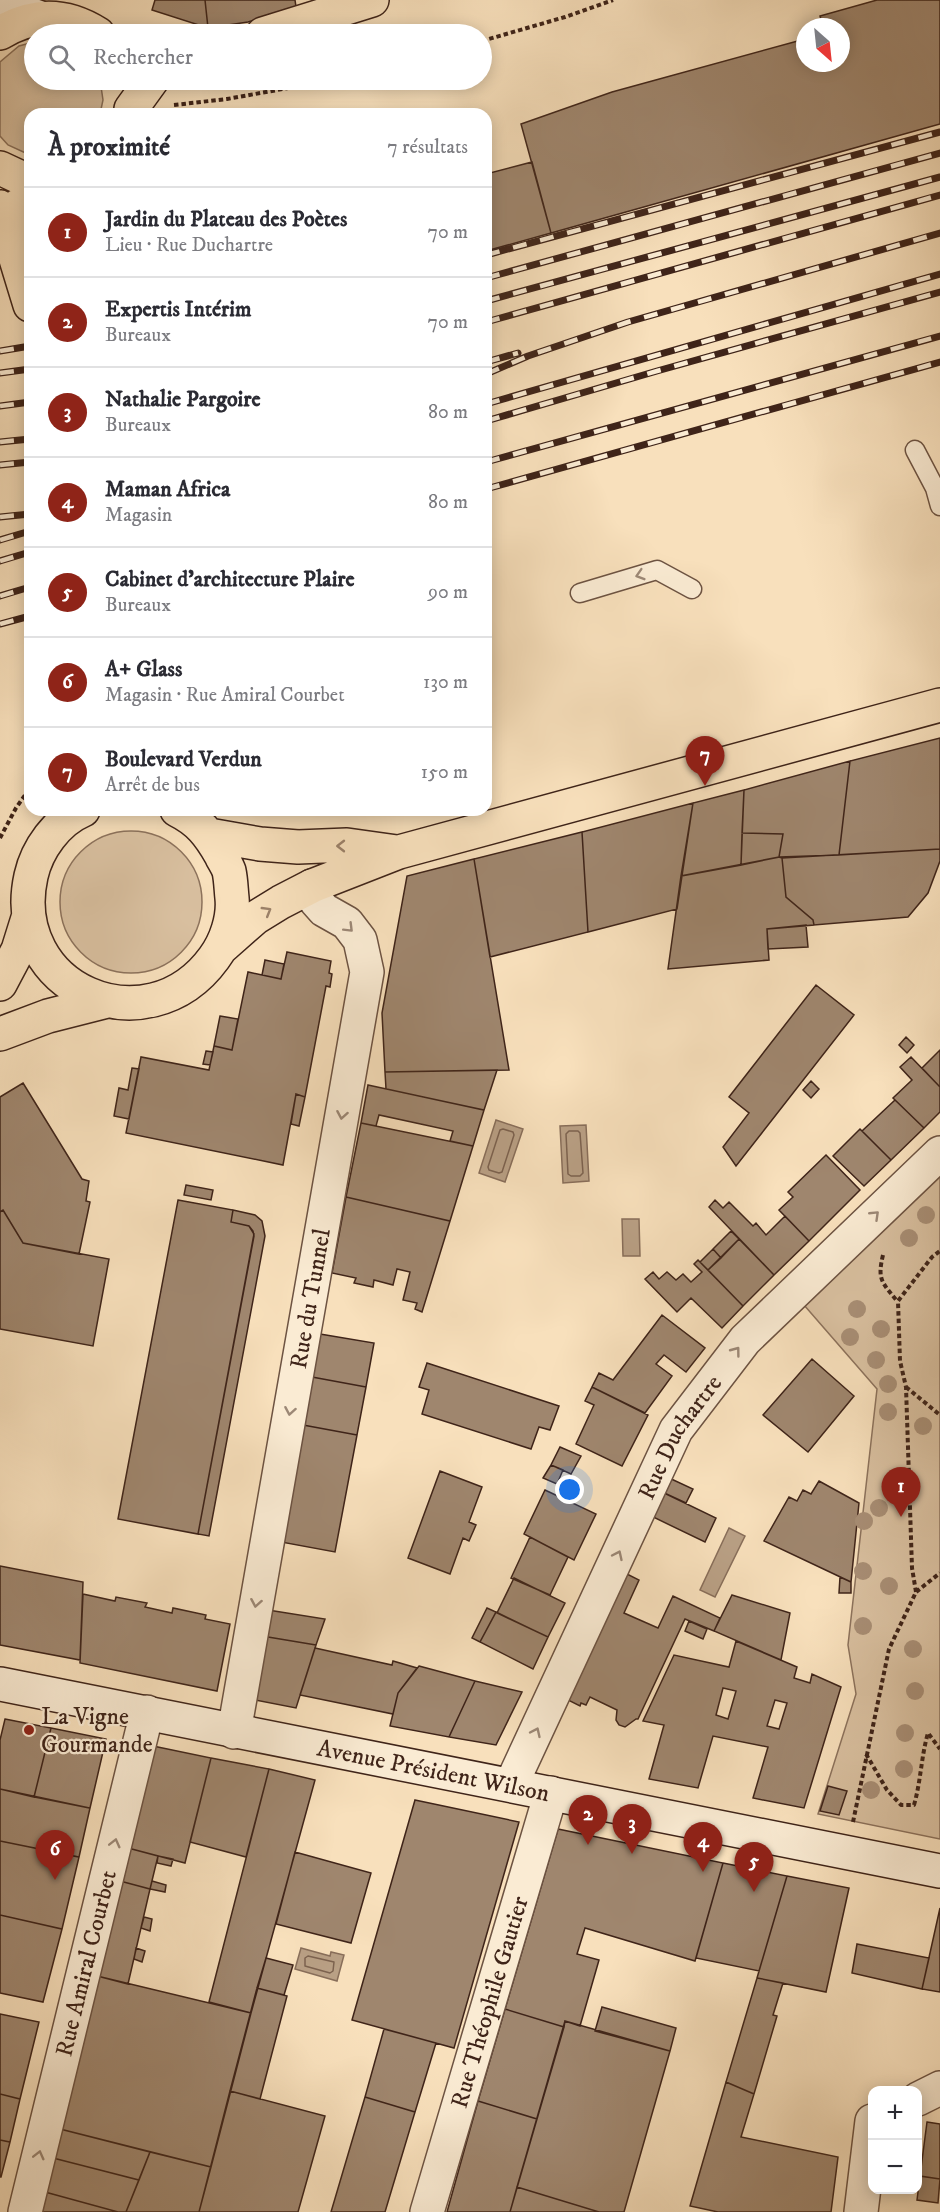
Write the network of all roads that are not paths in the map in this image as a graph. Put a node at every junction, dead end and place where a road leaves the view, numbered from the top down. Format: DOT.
graph roads {
  1 [pos="372,0"];
  2 [pos="0,4"];
  3 [pos="41,18"];
  4 [pos="82,24"];
  5 [pos="295,24"];
  6 [pos="0,33"];
  7 [pos="142,90"];
  8 [pos="130,101"];
  9 [pos="0,168"];
  10 [pos="24,179"];
  11 [pos="24,201"];
  12 [pos="4,222"];
  13 [pos="24,286"];
  14 [pos="915,450"];
  15 [pos="940,506"];
  16 [pos="692,589"];
  17 [pos="580,593"];
  18 [pos="940,688"];
  19 [pos="940,705"];
  20 [pos="859,727"];
  21 [pos="72,816"];
  22 [pos="191,818"];
  23 [pos="399,852"];
  24 [pos="312,886"];
  25 [pos="28,918"];
  26 [pos="222,948"];
  27 [pos="0,984"];
  28 [pos="107,1001"];
  29 [pos="74,1008"];
  30 [pos="0,1034"];
  31 [pos="0,1049"];
  32 [pos="940,1153"];
  33 [pos="0,1684"];
  34 [pos="147,1713"];
  35 [pos="234,1732"];
  36 [pos="511,1785"];
  37 [pos="551,1793"];
  38 [pos="940,1871"];
  39 [pos="940,2088"];
  40 [pos="922,2097"];
  41 [pos="870,2140"];
  42 [pos="25,2212"];
  43 [pos="427,2212"];
  44 [pos="861,2212"];
  1 -- 5 [label="main road"];
  2 -- 3 [label="street"];
  3 -- 4 [label="main road"];
  3 -- 6 [label="main road"];
  7 -- 8 [label="main road"];
  9 -- 10 [label="main road"];
  11 -- 12 [label="main road"];
  12 -- 13 [label="main road"];
  14 -- 15 [label="lane"];
  16 -- 17 [label="lane, one-way"];
  18 -- 20 [label="lane"];
  19 -- 20 [label="main road"];
  20 -- 23 [label="main road"];
  21 -- 25 [label="main road"];
  23 -- 22 [label="main road, one-way"];
  22 -- 26 [label="main road"];
  23 -- 24 [label="main road"];
  26 -- 24 [label="main road, one-way"];
  24 -- 35 [label="street, Rue du Tunnel, one-way"];
  25 -- 27 [label="main road"];
  25 -- 28 [label="main road"];
  26 -- 28 [label="main road"];
  28 -- 29 [label="main road"];
  29 -- 30 [label="main road"];
  29 -- 31 [label="street"];
  36 -- 32 [label="street, Rue Duchartre, one-way"];
  33 -- 34 [label="street, Avenue Président Wilson"];
  34 -- 35 [label="street, Avenue Président Wilson"];
  42 -- 34 [label="street, Rue Amiral Courbet, one-way"];
  35 -- 36 [label="street, Avenue Président Wilson"];
  36 -- 37 [label="street, Avenue Président Wilson"];
  37 -- 38 [label="street, Avenue Président Wilson"];
  37 -- 43 [label="street, Rue Théophile Gautier"];
  39 -- 40 [label="street"];
  41 -- 44 [label="street"];
}
